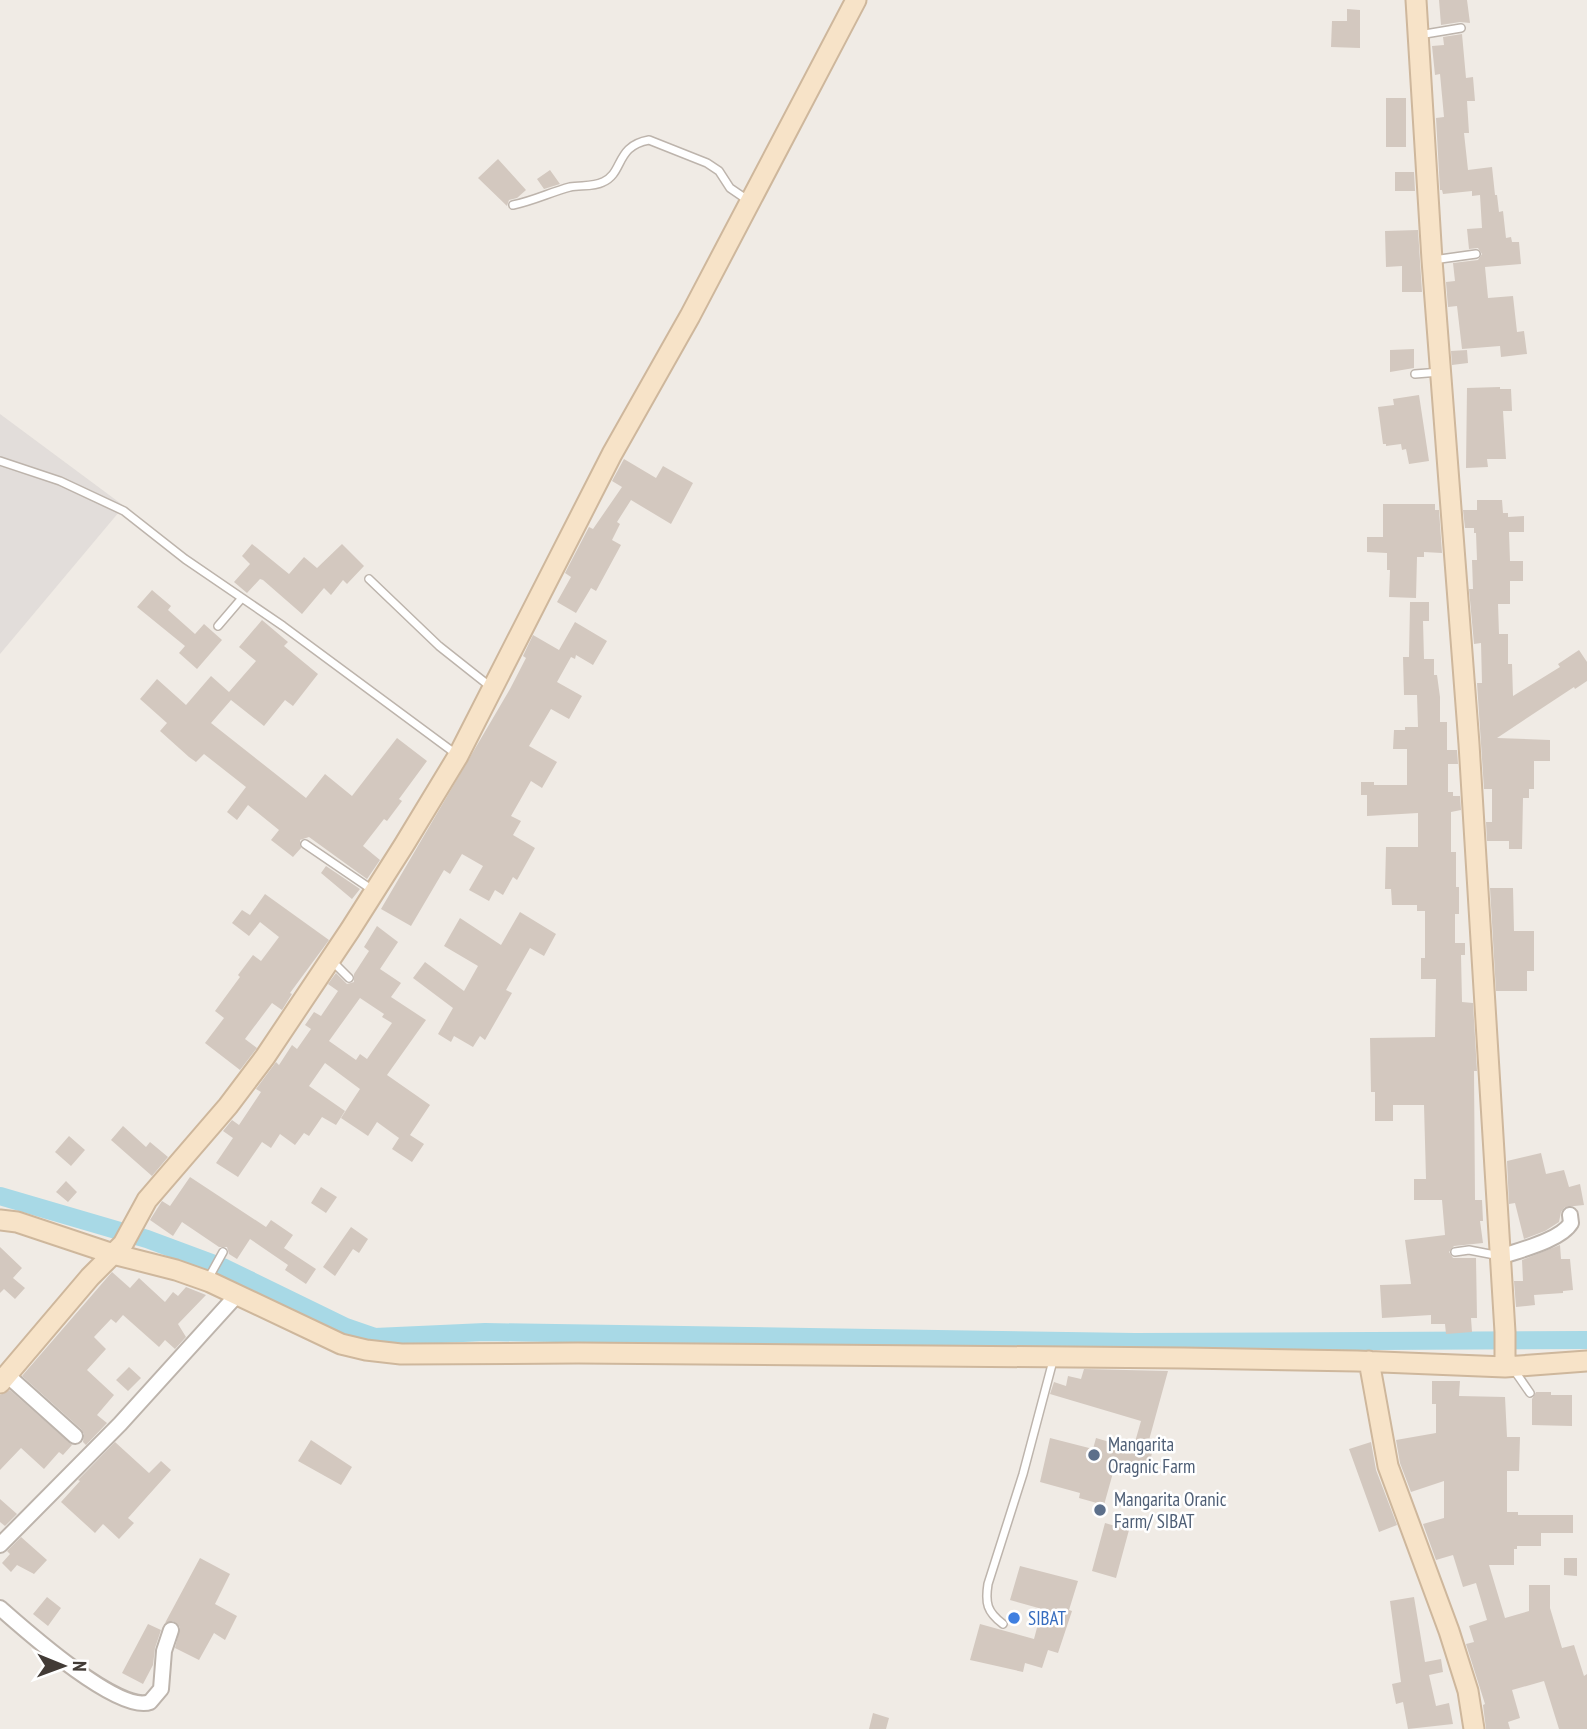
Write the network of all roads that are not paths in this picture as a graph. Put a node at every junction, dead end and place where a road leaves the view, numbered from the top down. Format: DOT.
graph roads {
  1 [pos="856,0"];
  2 [pos="1416,0"];
  3 [pos="1461,28"];
  4 [pos="1418,35"];
  5 [pos="750,201"];
  6 [pos="513,205"];
  7 [pos="1476,254"];
  8 [pos="1432,260"];
  9 [pos="1441,372"];
  10 [pos="1415,374"];
  11 [pos="0,461"];
  12 [pos="369,579"];
  13 [pos="242,598"];
  14 [pos="218,626"];
  15 [pos="492,689"];
  16 [pos="457,756"];
  17 [pos="305,844"];
  18 [pos="374,892"];
  19 [pos="330,959"];
  20 [pos="349,978"];
  21 [pos="1570,1214"];
  22 [pos="0,1220"];
  23 [pos="122,1243"];
  24 [pos="1455,1252"];
  25 [pos="221,1255"];
  26 [pos="1500,1256"];
  27 [pos="209,1277"];
  28 [pos="237,1295"];
  29 [pos="1054,1357"];
  30 [pos="1358,1361"];
  31 [pos="1587,1361"];
  32 [pos="1508,1363"];
  33 [pos="3,1379"];
  34 [pos="1530,1393"];
  35 [pos="75,1436"];
  36 [pos="0,1545"];
  37 [pos="0,1608"];
  38 [pos="1003,1624"];
  39 [pos="171,1630"];
  40 [pos="1474,1729"];
  1 -- 5 [label="main road"];
  2 -- 4 [label="main road"];
  3 -- 4 [label="lane"];
  4 -- 8 [label="main road"];
  5 -- 6 [label="lane"];
  5 -- 15 [label="main road"];
  7 -- 8 [label="lane"];
  8 -- 9 [label="main road"];
  9 -- 10 [label="lane"];
  9 -- 26 [label="main road"];
  11 -- 13 [label="lane"];
  12 -- 15 [label="lane"];
  13 -- 14 [label="lane"];
  13 -- 16 [label="lane"];
  15 -- 16 [label="main road"];
  16 -- 18 [label="main road"];
  17 -- 18 [label="lane"];
  18 -- 19 [label="main road"];
  19 -- 20 [label="lane"];
  19 -- 23 [label="main road"];
  21 -- 26 [label="street"];
  22 -- 23 [label="main road"];
  23 -- 27 [label="main road"];
  23 -- 33 [label="main road"];
  24 -- 26 [label="lane"];
  25 -- 27 [label="lane"];
  26 -- 32 [label="main road"];
  27 -- 28 [label="main road"];
  28 -- 29 [label="main road"];
  28 -- 36 [label="street"];
  29 -- 30 [label="main road"];
  29 -- 38 [label="lane"];
  30 -- 32 [label="main road"];
  30 -- 40 [label="main road"];
  31 -- 32 [label="main road"];
  32 -- 34 [label="lane"];
  33 -- 35 [label="street"];
  37 -- 39 [label="street"];
}
